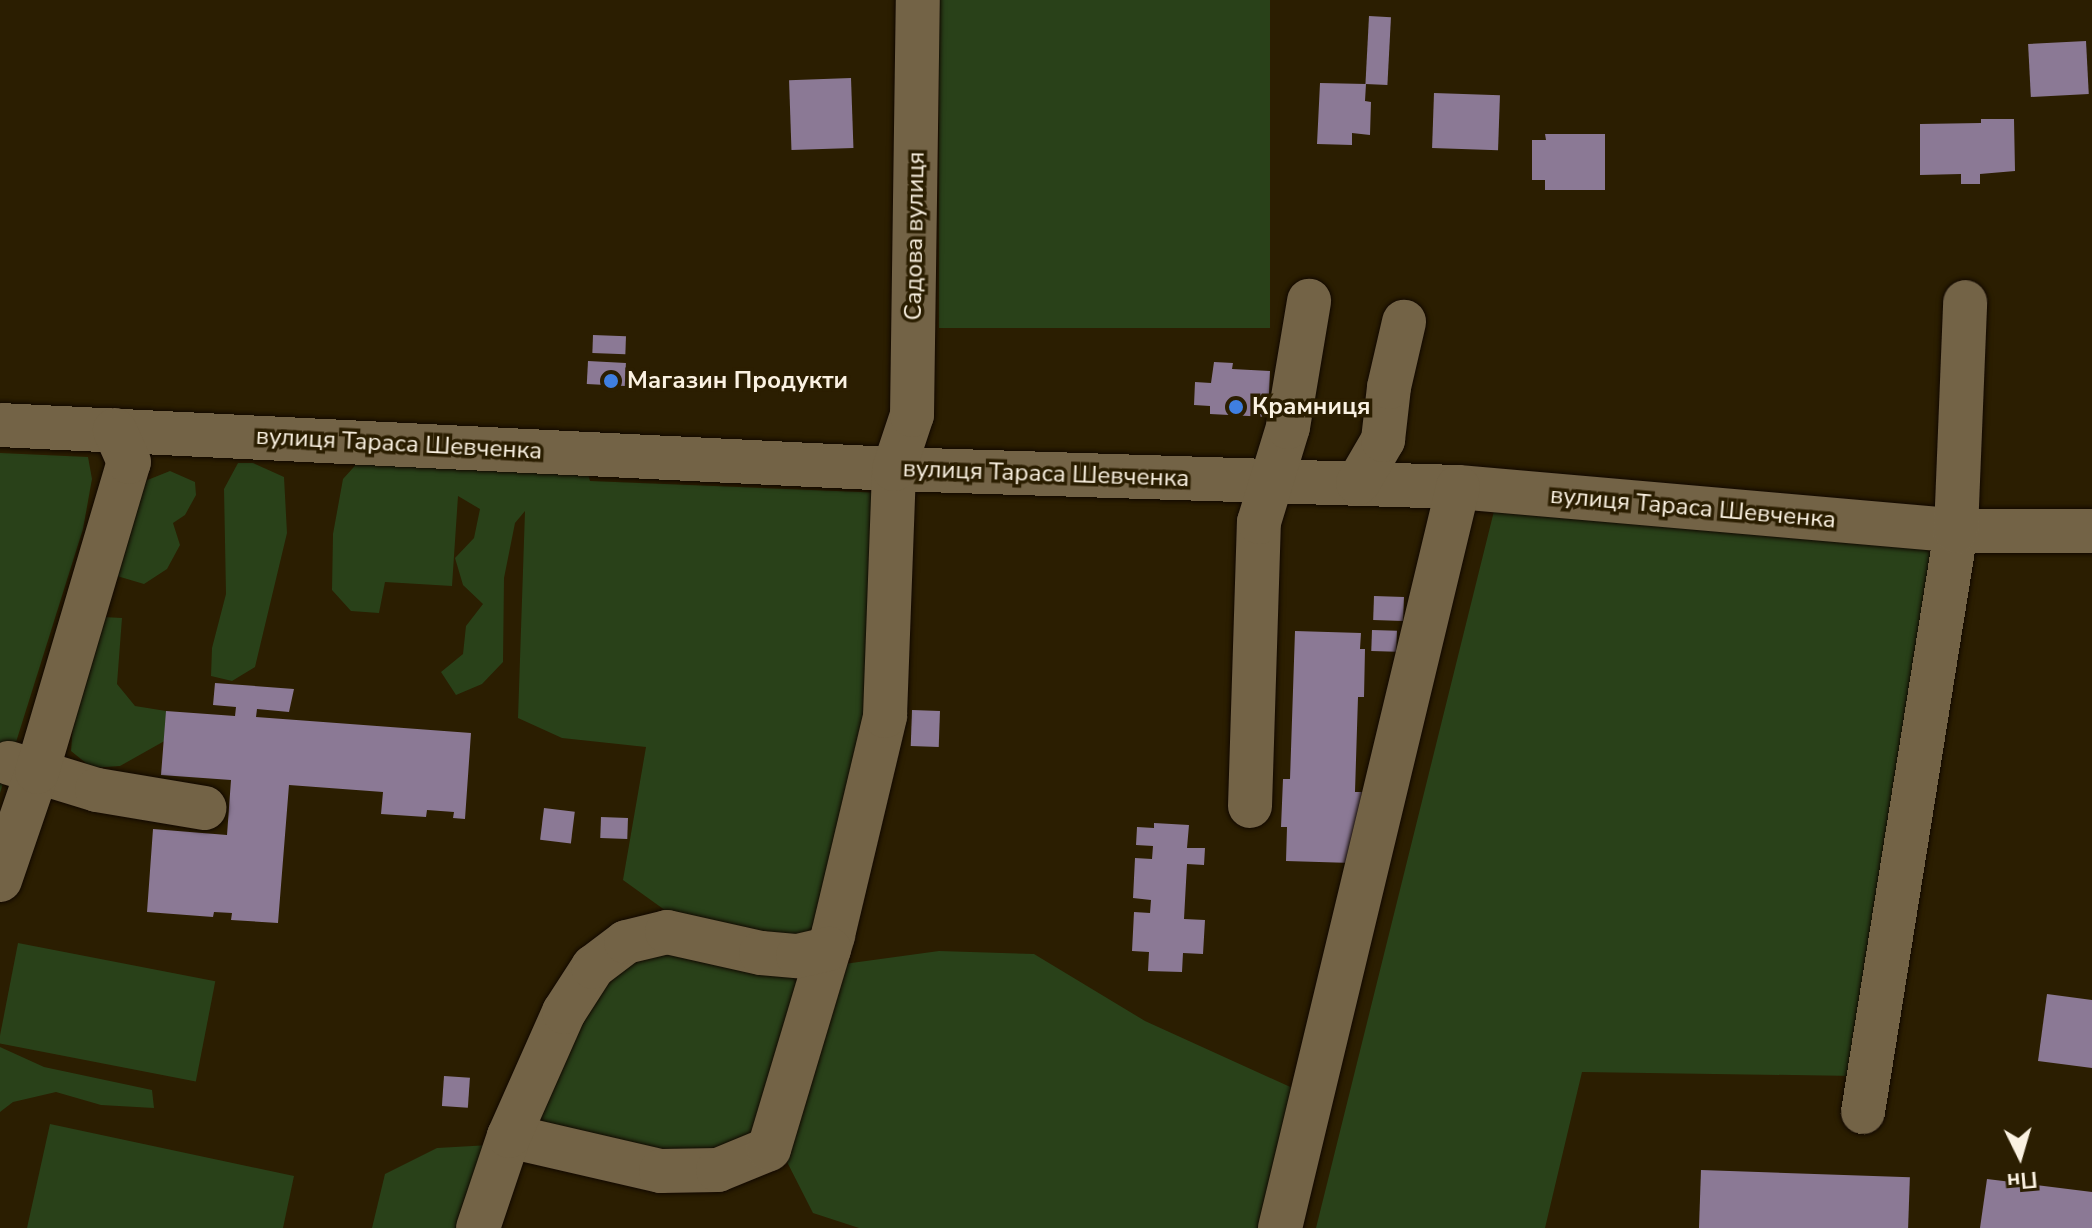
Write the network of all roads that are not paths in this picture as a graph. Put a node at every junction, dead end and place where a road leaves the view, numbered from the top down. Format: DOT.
graph roads {
  1 [pos="918,0"];
  2 [pos="1309,301"];
  3 [pos="1965,302"];
  4 [pos="1404,322"];
  5 [pos="0,425"];
  6 [pos="115,430"];
  7 [pos="894,469"];
  8 [pos="1269,480"];
  9 [pos="1358,483"];
  10 [pos="1458,487"];
  11 [pos="1956,531"];
  12 [pos="2092,531"];
  13 [pos="23,768"];
  14 [pos="1250,806"];
  15 [pos="205,808"];
  16 [pos="0,880"];
  17 [pos="829,949"];
  18 [pos="1863,1112"];
  19 [pos="509,1136"];
  20 [pos="478,1228"];
  21 [pos="1280,1228"];
  1 -- 7 [label="street, Садова вулиця"];
  2 -- 8 [label="street"];
  3 -- 11 [label="street"];
  4 -- 9 [label="street"];
  5 -- 6 [label="street, вулиця Тараса Шевченка"];
  6 -- 7 [label="street, вулиця Тараса Шевченка"];
  6 -- 13 [label="street"];
  7 -- 8 [label="street, вулиця Тараса Шевченка"];
  7 -- 17 [label="street, Садова вулиця"];
  8 -- 9 [label="street, вулиця Тараса Шевченка"];
  8 -- 14 [label="street"];
  9 -- 10 [label="street, вулиця Тараса Шевченка"];
  10 -- 11 [label="street, вулиця Тараса Шевченка"];
  10 -- 21 [label="street"];
  11 -- 12 [label="street, вулиця Тараса Шевченка"];
  11 -- 18 [label="street"];
  13 -- 15 [label="street"];
  13 -- 16 [label="street"];
  17 -- 19 [label="street"];
  17 -- 19 [label="street, Садова вулиця"];
  19 -- 20 [label="street"];
}
